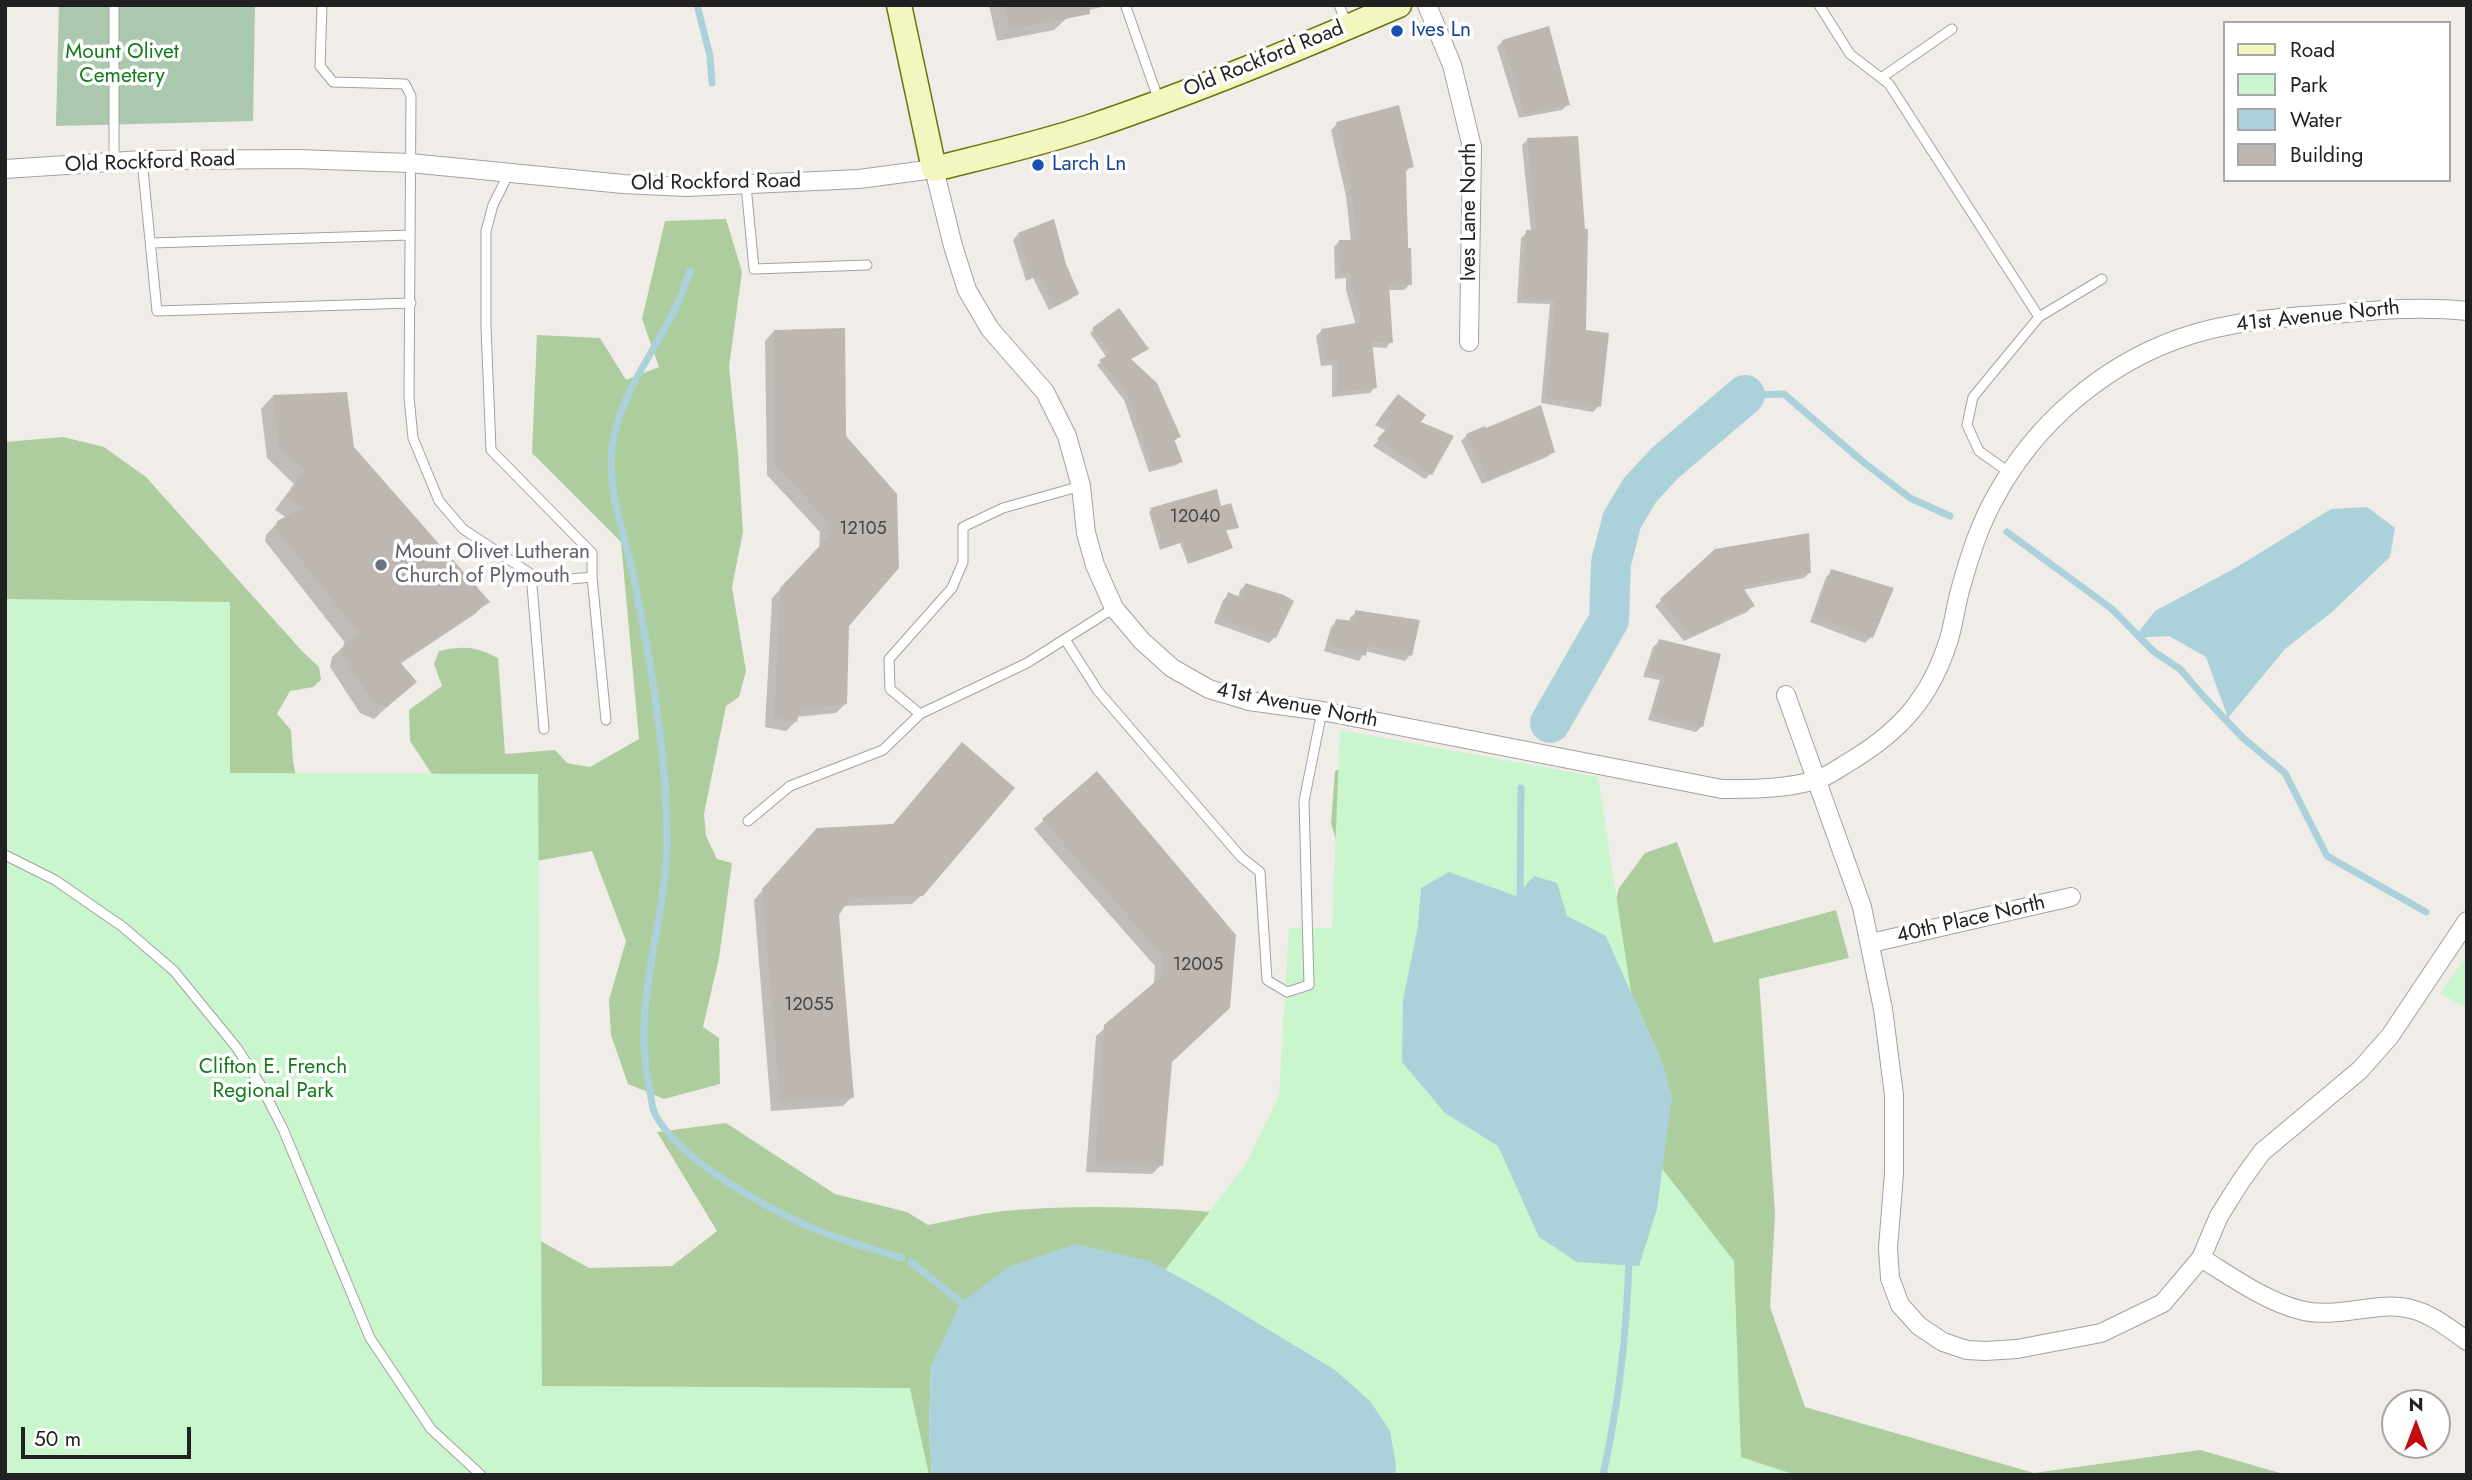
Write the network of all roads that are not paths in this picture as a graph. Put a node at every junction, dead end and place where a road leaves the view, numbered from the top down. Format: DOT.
graph roads {
  1 [pos="114,5"];
  2 [pos="322,5"];
  3 [pos="899,5"];
  4 [pos="1399,5"];
  5 [pos="1427,5"];
  6 [pos="1819,5"];
  7 [pos="1126,7"];
  8 [pos="1344,16"];
  9 [pos="1952,29"];
  10 [pos="1881,78"];
  11 [pos="1159,102"];
  12 [pos="142,160"];
  13 [pos="114,161"];
  14 [pos="410,163"];
  15 [pos="5,169"];
  16 [pos="934,169"];
  17 [pos="510,172"];
  18 [pos="746,185"];
  19 [pos="409,235"];
  20 [pos="150,243"];
  21 [pos="867,265"];
  22 [pos="2102,279"];
  23 [pos="411,303"];
  24 [pos="2467,311"];
  25 [pos="2039,317"];
  26 [pos="1469,342"];
  27 [pos="2010,473"];
  28 [pos="1081,486"];
  29 [pos="531,574"];
  30 [pos="592,577"];
  31 [pos="1114,608"];
  32 [pos="1066,641"];
  33 [pos="1786,695"];
  34 [pos="1322,711"];
  35 [pos="920,714"];
  36 [pos="606,720"];
  37 [pos="544,729"];
  38 [pos="1818,780"];
  39 [pos="748,821"];
  40 [pos="5,855"];
  41 [pos="2071,897"];
  42 [pos="2467,921"];
  43 [pos="1871,943"];
  44 [pos="2201,1258"];
  45 [pos="2467,1341"];
  46 [pos="481,1475"];
  1 -- 13 [label="lane"];
  2 -- 14 [label="lane"];
  3 -- 16 [label="street"];
  4 -- 8 [label="street, Old Rockford Road"];
  5 -- 26 [label="street, Ives Lane North"];
  6 -- 10 [label="lane"];
  7 -- 11 [label="lane"];
  8 -- 11 [label="street, Old Rockford Road"];
  9 -- 10 [label="lane"];
  10 -- 25 [label="lane"];
  11 -- 16 [label="street, Old Rockford Road"];
  12 -- 13 [label="street, Old Rockford Road"];
  12 -- 14 [label="street, Old Rockford Road"];
  12 -- 20 [label="lane"];
  13 -- 15 [label="street, Old Rockford Road"];
  14 -- 17 [label="street, Old Rockford Road"];
  14 -- 19 [label="lane"];
  16 -- 18 [label="street, Old Rockford Road"];
  16 -- 28 [label="street, 41st Avenue North"];
  17 -- 18 [label="street, Old Rockford Road"];
  17 -- 30 [label="lane"];
  18 -- 21 [label="lane"];
  19 -- 20 [label="lane"];
  19 -- 23 [label="lane"];
  20 -- 23 [label="lane"];
  22 -- 25 [label="lane"];
  23 -- 29 [label="lane"];
  24 -- 27 [label="street, 41st Avenue North"];
  25 -- 27 [label="lane"];
  27 -- 38 [label="street, 41st Avenue North"];
  28 -- 31 [label="street, 41st Avenue North"];
  28 -- 35 [label="lane"];
  29 -- 30 [label="lane"];
  29 -- 37 [label="lane"];
  30 -- 36 [label="lane"];
  31 -- 32 [label="lane"];
  31 -- 34 [label="street, 41st Avenue North"];
  32 -- 34 [label="lane"];
  32 -- 35 [label="lane"];
  33 -- 38 [label="street"];
  34 -- 38 [label="street, 41st Avenue North"];
  35 -- 39 [label="lane"];
  38 -- 43 [label="street"];
  40 -- 46 [label="lane"];
  41 -- 43 [label="street, 40th Place North"];
  42 -- 44 [label="street"];
  43 -- 44 [label="street"];
  44 -- 45 [label="street"];
}
